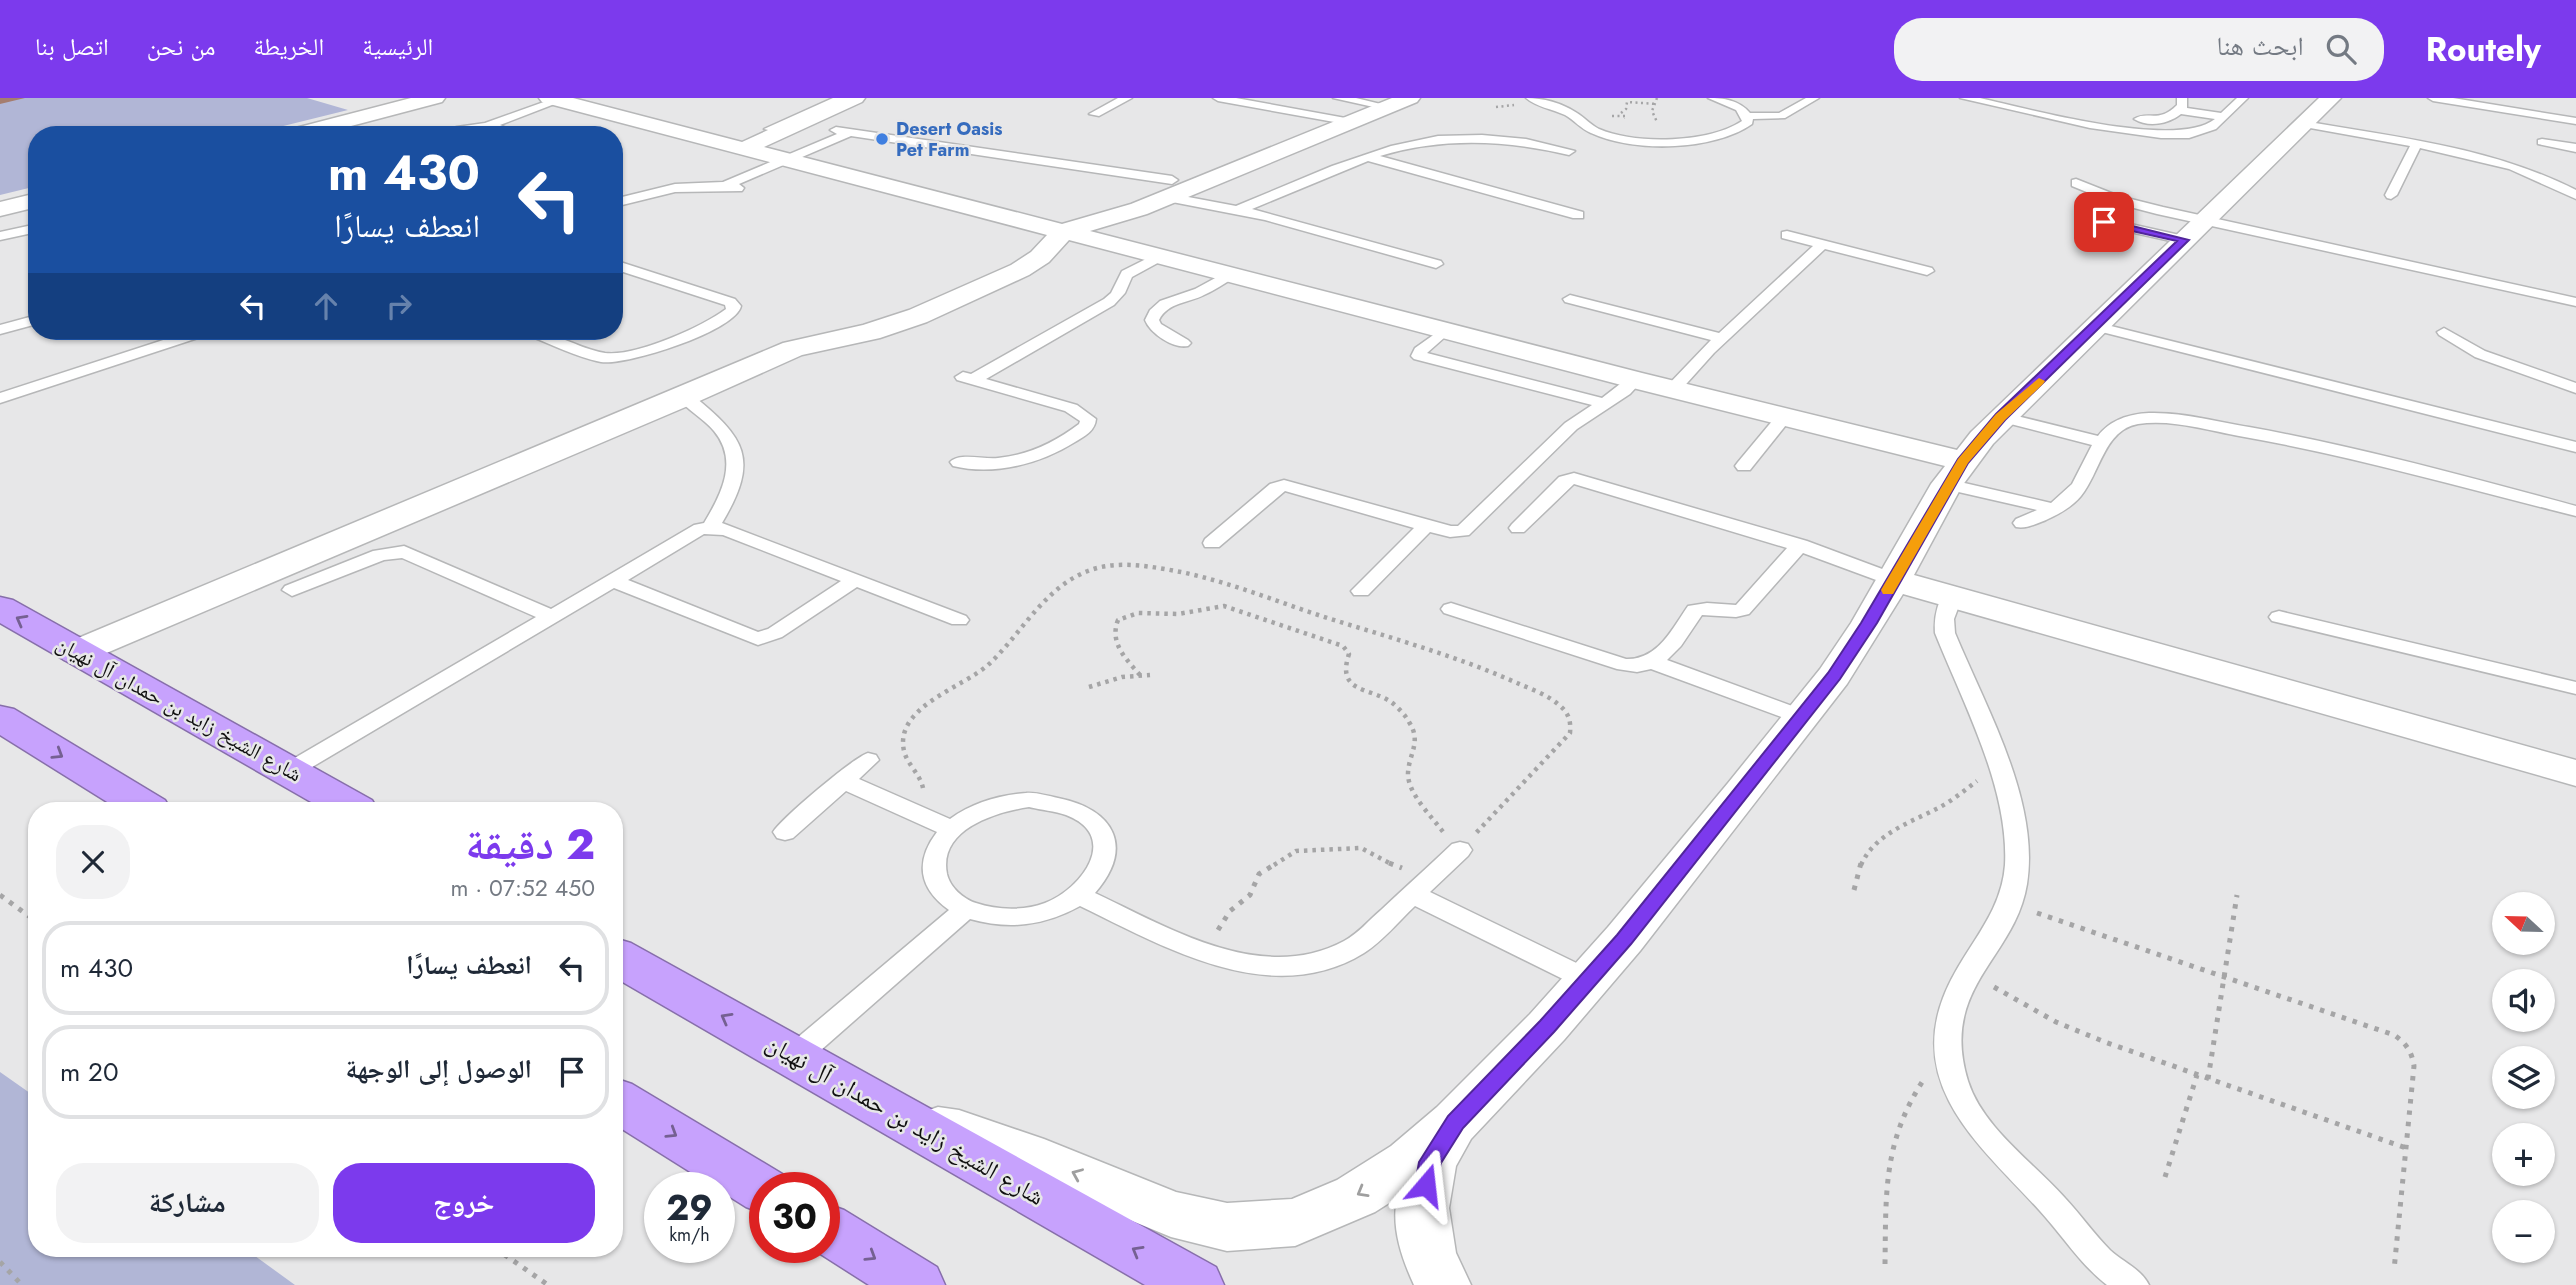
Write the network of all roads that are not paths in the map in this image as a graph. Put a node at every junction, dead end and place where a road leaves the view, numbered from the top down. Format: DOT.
graph roads {
  1 [pos="435,98"];
  2 [pos="842,98"];
  3 [pos="855,98"];
  4 [pos="1126,98"];
  5 [pos="1218,98"];
  6 [pos="1338,98"];
  7 [pos="1410,98"];
  8 [pos="1531,98"];
  9 [pos="1713,98"];
  10 [pos="1814,98"];
  11 [pos="1965,98"];
  12 [pos="2243,98"];
  13 [pos="2331,98"];
  14 [pos="2433,98"];
  15 [pos="557,99"];
  16 [pos="2181,104"];
  17 [pos="1387,107"];
  18 [pos="2081,110"];
  19 [pos="1095,114"];
  20 [pos="1747,116"];
  21 [pos="2123,116"];
  22 [pos="2222,117"];
  23 [pos="2063,118"];
  24 [pos="2576,121"];
  25 [pos="1351,122"];
  26 [pos="2303,124"];
  27 [pos="489,125"];
  28 [pos="326,126"];
  29 [pos="484,126"];
  30 [pos="496,126"];
  31 [pos="780,132"];
  32 [pos="2542,142"];
  33 [pos="2416,145"];
  34 [pos="2576,148"];
  35 [pos="744,149"];
  36 [pos="1569,151"];
  37 [pos="1369,157"];
  38 [pos="786,159"];
  39 [pos="1116,171"];
  40 [pos="1100,179"];
  41 [pos="2076,183"];
  42 [pos="724,186"];
  43 [pos="740,189"];
  44 [pos="1169,189"];
  45 [pos="2392,195"];
  46 [pos="2576,195"];
  47 [pos="623,201"];
  48 [pos="28,202"];
  49 [pos="0,209"];
  50 [pos="1241,209"];
  51 [pos="1578,215"];
  52 [pos="2085,218"];
  53 [pos="28,230"];
  54 [pos="2194,230"];
  55 [pos="1064,231"];
  56 [pos="1787,235"];
  57 [pos="0,236"];
  58 [pos="1823,244"];
  59 [pos="1160,256"];
  60 [pos="1436,264"];
  61 [pos="623,267"];
  62 [pos="1927,271"];
  63 [pos="1230,274"];
  64 [pos="1570,299"];
  65 [pos="2576,302"];
  66 [pos="28,322"];
  67 [pos="2095,327"];
  68 [pos="0,330"];
  69 [pos="1446,330"];
  70 [pos="2444,331"];
  71 [pos="1722,338"];
  72 [pos="177,340"];
  73 [pos="555,340"];
  74 [pos="1183,343"];
  75 [pos="1635,380"];
  76 [pos="2576,388"];
  77 [pos="1673,389"];
  78 [pos="685,397"];
  79 [pos="0,398"];
  80 [pos="1602,403"];
  81 [pos="1784,417"];
  82 [pos="2001,417"];
  83 [pos="2101,442"];
  84 [pos="2576,447"];
  85 [pos="959,462"];
  86 [pos="1744,466"];
  87 [pos="1955,473"];
  88 [pos="2054,509"];
  89 [pos="2576,511"];
  90 [pos="2022,523"];
  91 [pos="1427,525"];
  92 [pos="710,528"];
  93 [pos="1518,528"];
  94 [pos="1212,543"];
  95 [pos="1800,545"];
  96 [pos="612,580"];
  97 [pos="855,580"];
  98 [pos="1894,580"];
  99 [pos="292,590"];
  100 [pos="1361,591"];
  101 [pos="1953,596"];
  102 [pos="0,608"];
  103 [pos="1451,609"];
  104 [pos="551,616"];
  105 [pos="2279,617"];
  106 [pos="959,620"];
  107 [pos="77,652"];
  108 [pos="1655,663"];
  109 [pos="2576,688"];
  110 [pos="0,718"];
  111 [pos="1803,718"];
  112 [pos="868,760"];
  113 [pos="289,771"];
  114 [pos="2576,773"];
  115 [pos="843,781"];
  116 [pos="137,802"];
  117 [pos="344,802"];
  118 [pos="952,829"];
  119 [pos="785,832"];
  120 [pos="1460,850"];
  121 [pos="1412,894"];
  122 [pos="1080,896"];
  123 [pos="966,909"];
  124 [pos="623,960"];
  125 [pos="1588,980"];
  126 [pos="794,1057"];
  127 [pos="623,1104"];
  128 [pos="1455,1122"];
  129 [pos="913,1124"];
  130 [pos="749,1181"];
  131 [pos="840,1237"];
  132 [pos="917,1285"];
  133 [pos="1196,1285"];
  134 [pos="1443,1285"];
  135 [pos="2133,1285"];
  1 -- 28 [label="street"];
  2 -- 31 [label="lane"];
  3 -- 31 [label="street"];
  4 -- 19 [label="lane"];
  5 -- 25 [label="lane"];
  6 -- 17 [label="lane"];
  7 -- 17 [label="street"];
  8 -- 20 [label="lane"];
  9 -- 20 [label="lane"];
  10 -- 20 [label="lane"];
  11 -- 23 [label="lane"];
  12 -- 22 [label="lane"];
  13 -- 26 [label="street"];
  14 -- 24 [label="lane"];
  15 -- 27 [label="lane"];
  15 -- 35 [label="street"];
  16 -- 21 [label="lane"];
  16 -- 22 [label="lane"];
  17 -- 25 [label="street"];
  18 -- 23 [label="lane"];
  22 -- 23 [label="lane"];
  25 -- 44 [label="street"];
  26 -- 33 [label="lane"];
  26 -- 54 [label="street"];
  27 -- 29 [label="lane"];
  27 -- 30 [label="lane"];
  31 -- 35 [label="street"];
  32 -- 34 [label="lane"];
  33 -- 45 [label="lane"];
  33 -- 46 [label="lane"];
  35 -- 38 [label="street"];
  36 -- 37 [label="lane"];
  37 -- 50 [label="lane"];
  37 -- 51 [label="lane"];
  38 -- 39 [label="lane"];
  38 -- 42 [label="lane"];
  38 -- 55 [label="street"];
  39 -- 40 [label="lane"];
  39 -- 44 [label="lane"];
  41 -- 54 [label="lane"];
  42 -- 43 [label="lane"];
  42 -- 47 [label="lane"];
  44 -- 50 [label="lane"];
  44 -- 55 [label="street"];
  48 -- 49 [label="street"];
  50 -- 60 [label="lane"];
  52 -- 54 [label="lane"];
  53 -- 57 [label="lane"];
  54 -- 65 [label="lane"];
  54 -- 67 [label="street"];
  55 -- 59 [label="street"];
  55 -- 78 [label="street"];
  56 -- 58 [label="lane"];
  58 -- 62 [label="lane"];
  58 -- 71 [label="lane"];
  59 -- 63 [label="street"];
  59 -- 85 [label="lane"];
  61 -- 73 [label="lane"];
  63 -- 69 [label="street"];
  63 -- 74 [label="lane"];
  64 -- 71 [label="lane"];
  66 -- 68 [label="lane"];
  67 -- 82 [label="street"];
  67 -- 84 [label="lane"];
  69 -- 75 [label="street"];
  69 -- 80 [label="lane"];
  70 -- 76 [label="lane"];
  71 -- 77 [label="lane"];
  72 -- 79 [label="lane"];
  75 -- 77 [label="street"];
  75 -- 80 [label="lane"];
  77 -- 81 [label="street"];
  78 -- 92 [label="lane"];
  78 -- 107 [label="street"];
  80 -- 91 [label="lane"];
  81 -- 86 [label="lane"];
  81 -- 87 [label="street"];
  82 -- 83 [label="lane"];
  82 -- 87 [label="street"];
  83 -- 88 [label="lane"];
  83 -- 89 [label="lane"];
  87 -- 88 [label="lane"];
  87 -- 98 [label="street"];
  88 -- 90 [label="lane"];
  91 -- 94 [label="lane"];
  91 -- 100 [label="lane"];
  92 -- 96 [label="lane"];
  92 -- 97 [label="lane"];
  93 -- 95 [label="lane"];
  95 -- 98 [label="lane"];
  95 -- 108 [label="lane"];
  96 -- 97 [label="lane"];
  96 -- 104 [label="lane"];
  97 -- 106 [label="lane"];
  98 -- 101 [label="street"];
  98 -- 111 [label="street"];
  99 -- 104 [label="lane"];
  101 -- 114 [label="street"];
  101 -- 135 [label="lane"];
  107 -- 102 [label="highway, شارع الشيخ زايد بن حمدان آل نهيان, one-way"];
  103 -- 108 [label="lane"];
  104 -- 113 [label="lane"];
  105 -- 109 [label="lane"];
  107 -- 113 [label="highway, شارع الشيخ زايد بن حمدان آل نهيان"];
  108 -- 111 [label="lane"];
  110 -- 116 [label="highway, one-way"];
  111 -- 125 [label="street"];
  112 -- 115 [label="lane"];
  113 -- 117 [label="highway, شارع الشيخ زايد بن حمدان آل نهيان"];
  115 -- 118 [label="lane"];
  115 -- 119 [label="lane"];
  118 -- 122 [label="lane"];
  118 -- 123 [label="lane"];
  120 -- 121 [label="lane"];
  121 -- 122 [label="lane"];
  121 -- 125 [label="lane"];
  122 -- 123 [label="lane"];
  123 -- 126 [label="lane"];
  126 -- 124 [label="highway, شارع الشيخ زايد بن حمدان آل نهيان, one-way"];
  125 -- 128 [label="street"];
  126 -- 129 [label="highway, شارع الشيخ زايد بن حمدان آل نهيان"];
  127 -- 130 [label="highway, one-way"];
  128 -- 129 [label="street, one-way"];
  128 -- 134 [label="street"];
  133 -- 129 [label="highway, شارع الشيخ زايد بن حمدان آل نهيان, one-way"];
  131 -- 132 [label="highway, one-way"];
}
